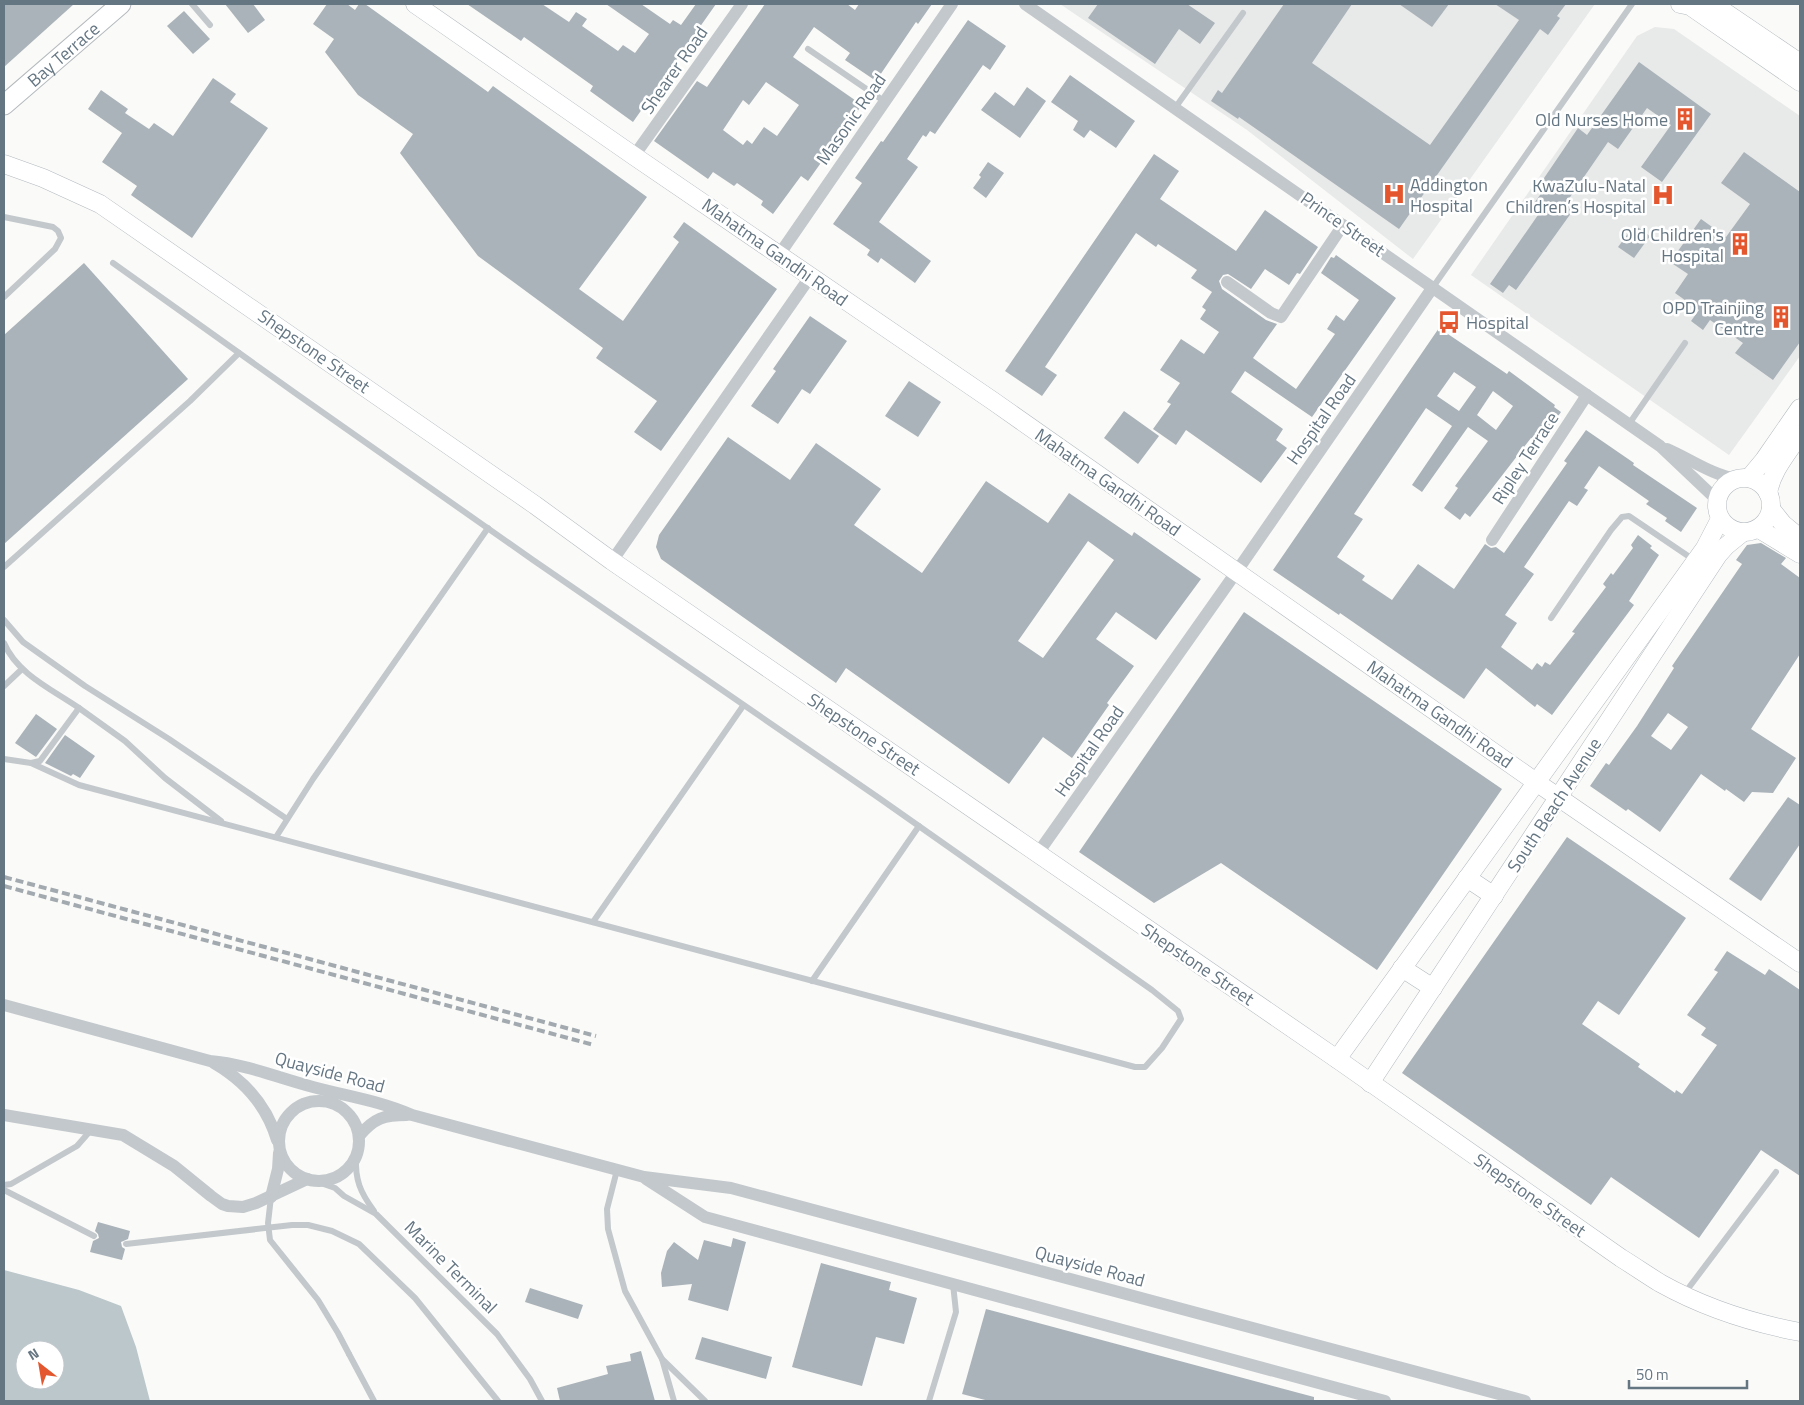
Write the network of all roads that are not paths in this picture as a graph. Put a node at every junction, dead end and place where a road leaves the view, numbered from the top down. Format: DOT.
graph roads {
  1 [pos="122,4"];
  2 [pos="192,4"];
  3 [pos="415,4"];
  4 [pos="742,4"];
  5 [pos="952,4"];
  6 [pos="1025,4"];
  7 [pos="1632,4"];
  8 [pos="1680,4"];
  9 [pos="1713,4"];
  10 [pos="1243,13"];
  11 [pos="210,25"];
  12 [pos="808,50"];
  13 [pos="1800,63"];
  14 [pos="1800,82"];
  15 [pos="884,101"];
  16 [pos="4,105"];
  17 [pos="1175,108"];
  18 [pos="634,156"];
  19 [pos="4,164"];
  20 [pos="4,217"];
  21 [pos="1343,225"];
  22 [pos="779,255"];
  23 [pos="113,263"];
  24 [pos="810,277"];
  25 [pos="1227,282"];
  26 [pos="1433,287"];
  27 [pos="4,297"];
  28 [pos="1685,343"];
  29 [pos="239,353"];
  30 [pos="1587,395"];
  31 [pos="1800,408"];
  32 [pos="1629,424"];
  33 [pos="1800,434"];
  34 [pos="1660,446"];
  35 [pos="1743,479"];
  36 [pos="1717,500"];
  37 [pos="1770,501"];
  38 [pos="1720,519"];
  39 [pos="488,528"];
  40 [pos="1751,531"];
  41 [pos="1800,538"];
  42 [pos="1492,540"];
  43 [pos="1800,554"];
  44 [pos="612,561"];
  45 [pos="1696,561"];
  46 [pos="4,567"];
  47 [pos="1237,571"];
  48 [pos="1551,618"];
  49 [pos="4,620"];
  50 [pos="4,643"];
  51 [pos="22,669"];
  52 [pos="4,686"];
  53 [pos="744,706"];
  54 [pos="79,708"];
  55 [pos="4,759"];
  56 [pos="31,763"];
  57 [pos="1536,782"];
  58 [pos="1559,797"];
  59 [pos="287,819"];
  60 [pos="224,823"];
  61 [pos="919,826"];
  62 [pos="276,837"];
  63 [pos="1038,853"];
  64 [pos="1467,878"];
  65 [pos="1494,896"];
  66 [pos="593,922"];
  67 [pos="1800,963"];
  68 [pos="1402,968"];
  69 [pos="812,981"];
  70 [pos="1433,988"];
  71 [pos="4,1005"];
  72 [pos="1337,1059"];
  73 [pos="210,1061"];
  74 [pos="1370,1083"];
  75 [pos="313,1087"];
  76 [pos="360,1099"];
  77 [pos="334,1104"];
  78 [pos="4,1115"];
  79 [pos="412,1115"];
  80 [pos="96,1130"];
  81 [pos="359,1136"];
  82 [pos="279,1147"];
  83 [pos="356,1156"];
  84 [pos="617,1170"];
  85 [pos="1776,1172"];
  86 [pos="644,1177"];
  87 [pos="311,1180"];
  88 [pos="4,1185"];
  89 [pos="4,1190"];
  90 [pos="271,1197"];
  91 [pos="376,1214"];
  92 [pos="94,1236"];
  93 [pos="126,1244"];
  94 [pos="953,1284"];
  95 [pos="1684,1294"];
  96 [pos="1800,1332"];
  97 [pos="662,1359"];
  98 [pos="374,1401"];
  99 [pos="498,1401"];
  100 [pos="542,1401"];
  101 [pos="674,1401"];
  102 [pos="705,1401"];
  103 [pos="929,1401"];
  104 [pos="1385,1401"];
  105 [pos="1525,1401"];
  1 -- 16 [label="main road, Bay Terrace"];
  2 -- 11 [label="lane"];
  3 -- 18 [label="main road, Mahatma Gandhi Road"];
  4 -- 18 [label="street, Shearer Road"];
  5 -- 15 [label="street, Masonic Road"];
  6 -- 17 [label="street, Prince Street"];
  7 -- 26 [label="lane, Hospital Road"];
  8 -- 14 [label="main road"];
  9 -- 13 [label="main road"];
  10 -- 17 [label="lane"];
  12 -- 15 [label="lane"];
  15 -- 22 [label="street, Masonic Road"];
  17 -- 21 [label="street, Prince Street"];
  18 -- 22 [label="main road, Mahatma Gandhi Road"];
  19 -- 44 [label="main road, Shepstone Street"];
  20 -- 27 [label="lane"];
  21 -- 25 [label="street"];
  21 -- 26 [label="street, Prince Street"];
  22 -- 24 [label="main road, Mahatma Gandhi Road"];
  23 -- 29 [label="lane"];
  24 -- 44 [label="street"];
  24 -- 47 [label="main road, Mahatma Gandhi Road"];
  26 -- 30 [label="street, Prince Street"];
  26 -- 47 [label="street, Hospital Road"];
  28 -- 32 [label="lane"];
  29 -- 39 [label="lane"];
  29 -- 46 [label="lane"];
  30 -- 32 [label="street, Prince Street"];
  30 -- 42 [label="street, Ripley Terrace"];
  31 -- 35 [label="main road"];
  32 -- 34 [label="street, Prince Street"];
  33 -- 37 [label="main road"];
  34 -- 35 [label="street, Prince Street"];
  34 -- 36 [label="street, Prince Street"];
  35 -- 36 [label="main road"];
  35 -- 37 [label="main road"];
  36 -- 38 [label="main road"];
  37 -- 40 [label="main road"];
  37 -- 41 [label="main road"];
  38 -- 40 [label="main road"];
  38 -- 45 [label="main road, South Beach Avenue"];
  39 -- 53 [label="lane"];
  39 -- 59 [label="lane"];
  40 -- 43 [label="main road"];
  40 -- 58 [label="main road, South Beach Avenue"];
  44 -- 63 [label="main road, Shepstone Street"];
  45 -- 48 [label="lane"];
  45 -- 57 [label="main road, South Beach Avenue"];
  47 -- 57 [label="main road, Mahatma Gandhi Road"];
  47 -- 63 [label="street, Hospital Road"];
  49 -- 59 [label="lane"];
  50 -- 51 [label="lane"];
  51 -- 52 [label="lane"];
  51 -- 54 [label="lane"];
  53 -- 61 [label="lane"];
  53 -- 66 [label="lane"];
  54 -- 56 [label="lane"];
  54 -- 60 [label="lane"];
  55 -- 56 [label="lane"];
  56 -- 60 [label="lane"];
  57 -- 58 [label="main road, Mahatma Gandhi Road"];
  57 -- 64 [label="main road, South Beach Avenue"];
  58 -- 65 [label="main road, South Beach Avenue"];
  58 -- 67 [label="main road, Mahatma Gandhi Road"];
  59 -- 62 [label="lane"];
  60 -- 62 [label="lane"];
  61 -- 69 [label="lane"];
  61 -- 69 [label="lane"];
  62 -- 66 [label="lane"];
  63 -- 72 [label="main road, Shepstone Street"];
  64 -- 65 [label="main road"];
  64 -- 68 [label="main road, South Beach Avenue"];
  65 -- 70 [label="main road, South Beach Avenue"];
  66 -- 69 [label="lane"];
  68 -- 70 [label="main road"];
  68 -- 72 [label="main road, South Beach Avenue"];
  70 -- 74 [label="main road, South Beach Avenue"];
  71 -- 73 [label="street, Quayside Road"];
  72 -- 74 [label="main road, Shepstone Street"];
  73 -- 75 [label="street, Quayside Road"];
  73 -- 82 [label="street"];
  74 -- 95 [label="main road, Shepstone Street"];
  75 -- 76 [label="street, Quayside Road"];
  75 -- 77 [label="street"];
  76 -- 77 [label="street"];
  76 -- 79 [label="street, Quayside Road"];
  77 -- 81 [label="street"];
  77 -- 82 [label="street"];
  78 -- 80 [label="street"];
  79 -- 81 [label="street"];
  79 -- 84 [label="street, Quayside Road"];
  80 -- 88 [label="lane"];
  80 -- 90 [label="street"];
  81 -- 83 [label="street"];
  82 -- 87 [label="street"];
  82 -- 90 [label="street"];
  83 -- 87 [label="street"];
  83 -- 91 [label="lane"];
  84 -- 86 [label="street, Quayside Road"];
  84 -- 97 [label="lane"];
  85 -- 95 [label="lane"];
  86 -- 94 [label="street, Quayside Road"];
  86 -- 105 [label="street, Quayside Road"];
  87 -- 90 [label="street"];
  87 -- 91 [label="lane, Marine Terminal"];
  89 -- 92 [label="lane"];
  90 -- 98 [label="lane, bridge"];
  91 -- 100 [label="lane, Marine Terminal"];
  93 -- 99 [label="lane"];
  94 -- 103 [label="lane"];
  94 -- 104 [label="street, Quayside Road"];
  95 -- 96 [label="main road, Shepstone Street"];
  97 -- 101 [label="lane"];
  97 -- 102 [label="lane"];
}
